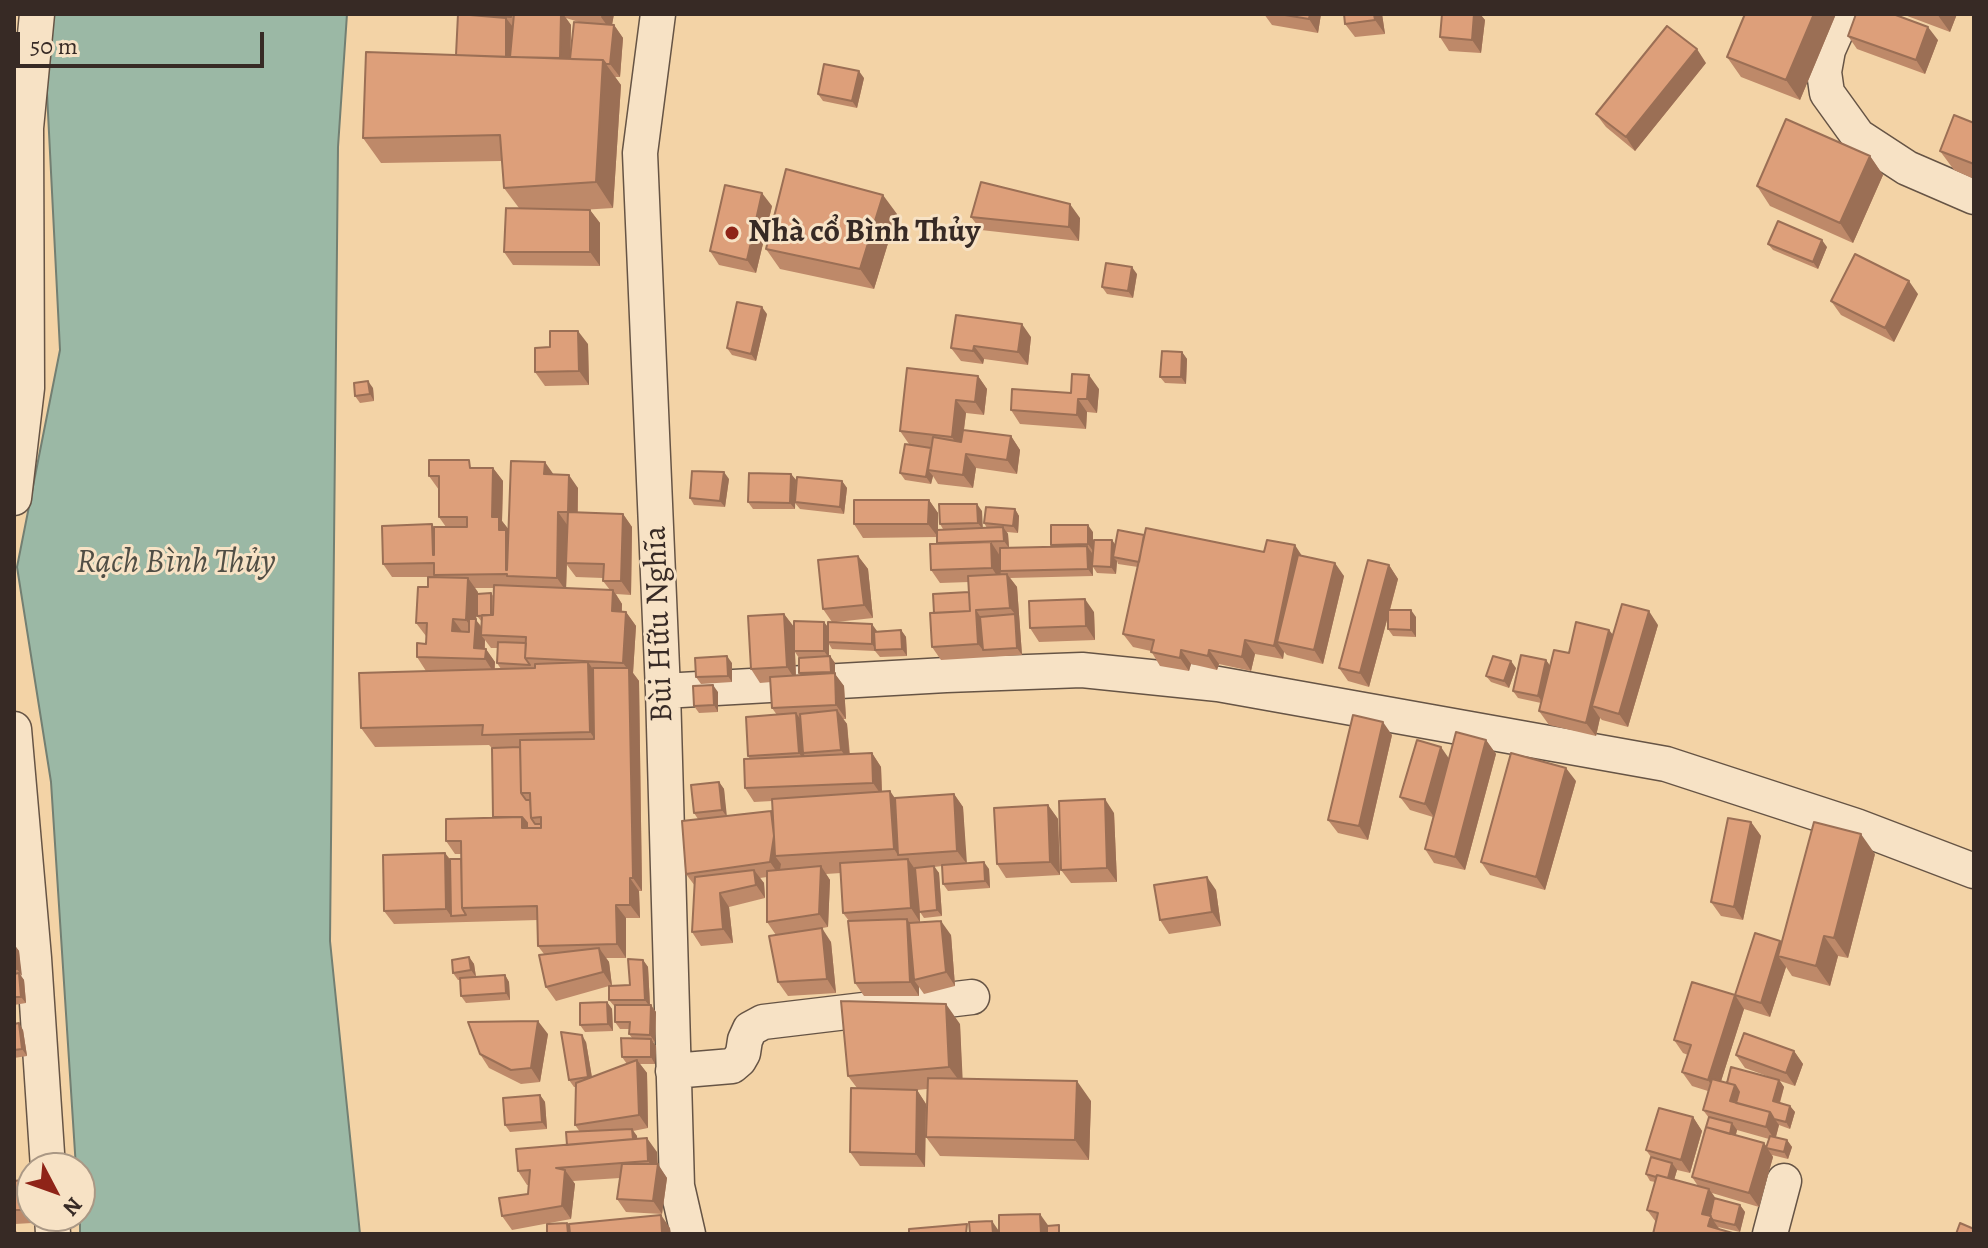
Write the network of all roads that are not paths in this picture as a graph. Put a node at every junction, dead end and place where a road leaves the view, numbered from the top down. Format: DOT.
graph roads {
  1 [pos="37,14"];
  2 [pos="658,14"];
  3 [pos="1844,14"];
  4 [pos="1974,197"];
  5 [pos="14,498"];
  6 [pos="663,691"];
  7 [pos="14,729"];
  8 [pos="1974,871"];
  9 [pos="972,997"];
  10 [pos="673,1071"];
  11 [pos="47,1152"];
  12 [pos="1784,1181"];
  13 [pos="688,1234"];
  14 [pos="1770,1234"];
  1 -- 5 [label="street"];
  2 -- 6 [label="street, Bùi Hữu Nghĩa"];
  3 -- 4 [label="street"];
  6 -- 8 [label="street"];
  6 -- 10 [label="street, Bùi Hữu Nghĩa"];
  7 -- 11 [label="street"];
  9 -- 10 [label="street"];
  10 -- 13 [label="street, Bùi Hữu Nghĩa"];
  12 -- 14 [label="street"];
}
